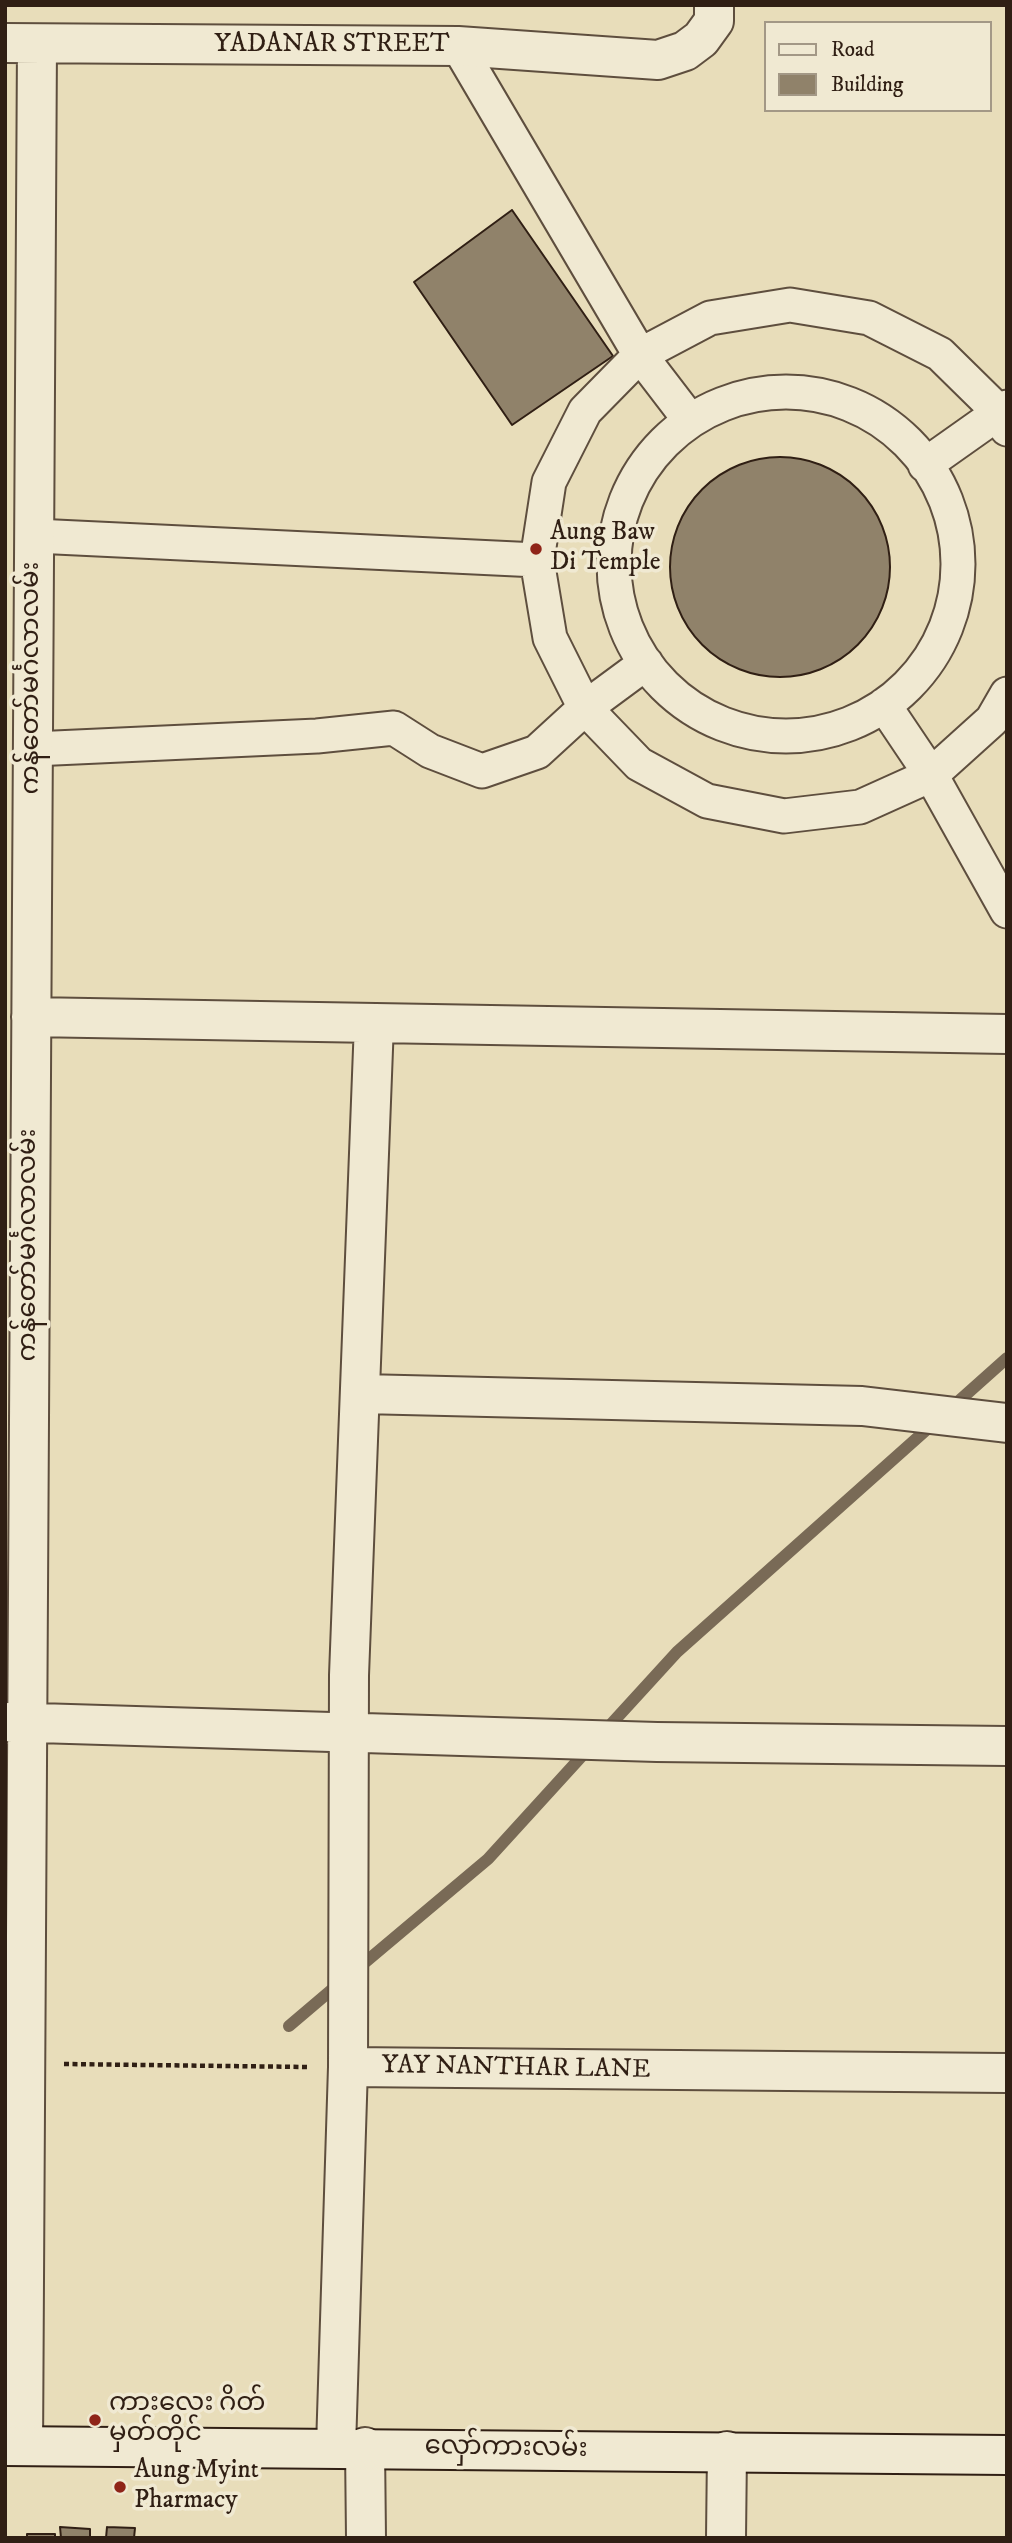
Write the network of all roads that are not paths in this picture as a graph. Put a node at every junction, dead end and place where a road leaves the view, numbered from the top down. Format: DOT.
graph roads {
  1 [pos="715,5"];
  2 [pos="21,43"];
  3 [pos="458,46"];
  4 [pos="640,355"];
  5 [pos="20,407"];
  6 [pos="1004,416"];
  7 [pos="689,419"];
  8 [pos="925,465"];
  9 [pos="34,536"];
  10 [pos="537,559"];
  11 [pos="646,663"];
  12 [pos="1007,694"];
  13 [pos="884,705"];
  14 [pos="585,708"];
  15 [pos="19,750"];
  16 [pos="931,775"];
  17 [pos="1007,911"];
  18 [pos="31,1017"];
  19 [pos="374,1023"];
  20 [pos="1007,1034"];
  21 [pos="18,1076"];
  22 [pos="362,1394"];
  23 [pos="17,1418"];
  24 [pos="1007,1423"];
  25 [pos="16,1722"];
  26 [pos="351,1731"];
  27 [pos="1007,1746"];
  28 [pos="15,2064"];
  29 [pos="348,2067"];
  30 [pos="1007,2073"];
  31 [pos="14,2446"];
  32 [pos="350,2447"];
  33 [pos="727,2451"];
  34 [pos="1007,2455"];
  35 [pos="366,2538"];
  36 [pos="726,2538"];
  1 -- 3 [label="street, YADANAR STREET"];
  2 -- 3 [label="street, YADANAR STREET"];
  2 -- 5 [label="street, ကန်တော်မင်္ဂလာလမ်း"];
  3 -- 4 [label="street"];
  4 -- 6 [label="street"];
  4 -- 7 [label="street"];
  4 -- 10 [label="street"];
  5 -- 9 [label="street, ကန်တော်မင်္ဂလာလမ်း"];
  6 -- 8 [label="street"];
  7 -- 8 [label="street"];
  7 -- 11 [label="street"];
  8 -- 13 [label="street"];
  9 -- 10 [label="street"];
  9 -- 15 [label="street, ကန်တော်မင်္ဂလာလမ်း"];
  10 -- 14 [label="street"];
  11 -- 13 [label="street"];
  11 -- 14 [label="street"];
  12 -- 16 [label="street"];
  13 -- 16 [label="street"];
  14 -- 15 [label="street"];
  14 -- 16 [label="street"];
  15 -- 18 [label="street, ကန်တော်မင်္ဂလာလမ်း"];
  16 -- 17 [label="street"];
  18 -- 19 [label="street"];
  18 -- 21 [label="street, ကန်တော်မင်္ဂလာလမ်း"];
  19 -- 20 [label="street"];
  19 -- 22 [label="street"];
  21 -- 23 [label="street, ကန်တော်မင်္ဂလာလမ်း"];
  22 -- 24 [label="street"];
  22 -- 26 [label="street"];
  23 -- 25 [label="street, ကန်တော်မင်္ဂလာလမ်း"];
  25 -- 26 [label="street"];
  25 -- 28 [label="street, ကန်တော်မင်္ဂလာလမ်း"];
  26 -- 27 [label="street"];
  26 -- 29 [label="street"];
  28 -- 31 [label="street, ကန်တော်မင်္ဂလာလမ်း"];
  29 -- 30 [label="street, YAY NANTHAR LANE"];
  29 -- 32 [label="street"];
  31 -- 32 [label="street, လှော်ကားလမ်း"];
  32 -- 33 [label="street, လှော်ကားလမ်း"];
  32 -- 35 [label="street"];
  33 -- 34 [label="street, လှော်ကားလမ်း"];
  33 -- 36 [label="street"];
}
